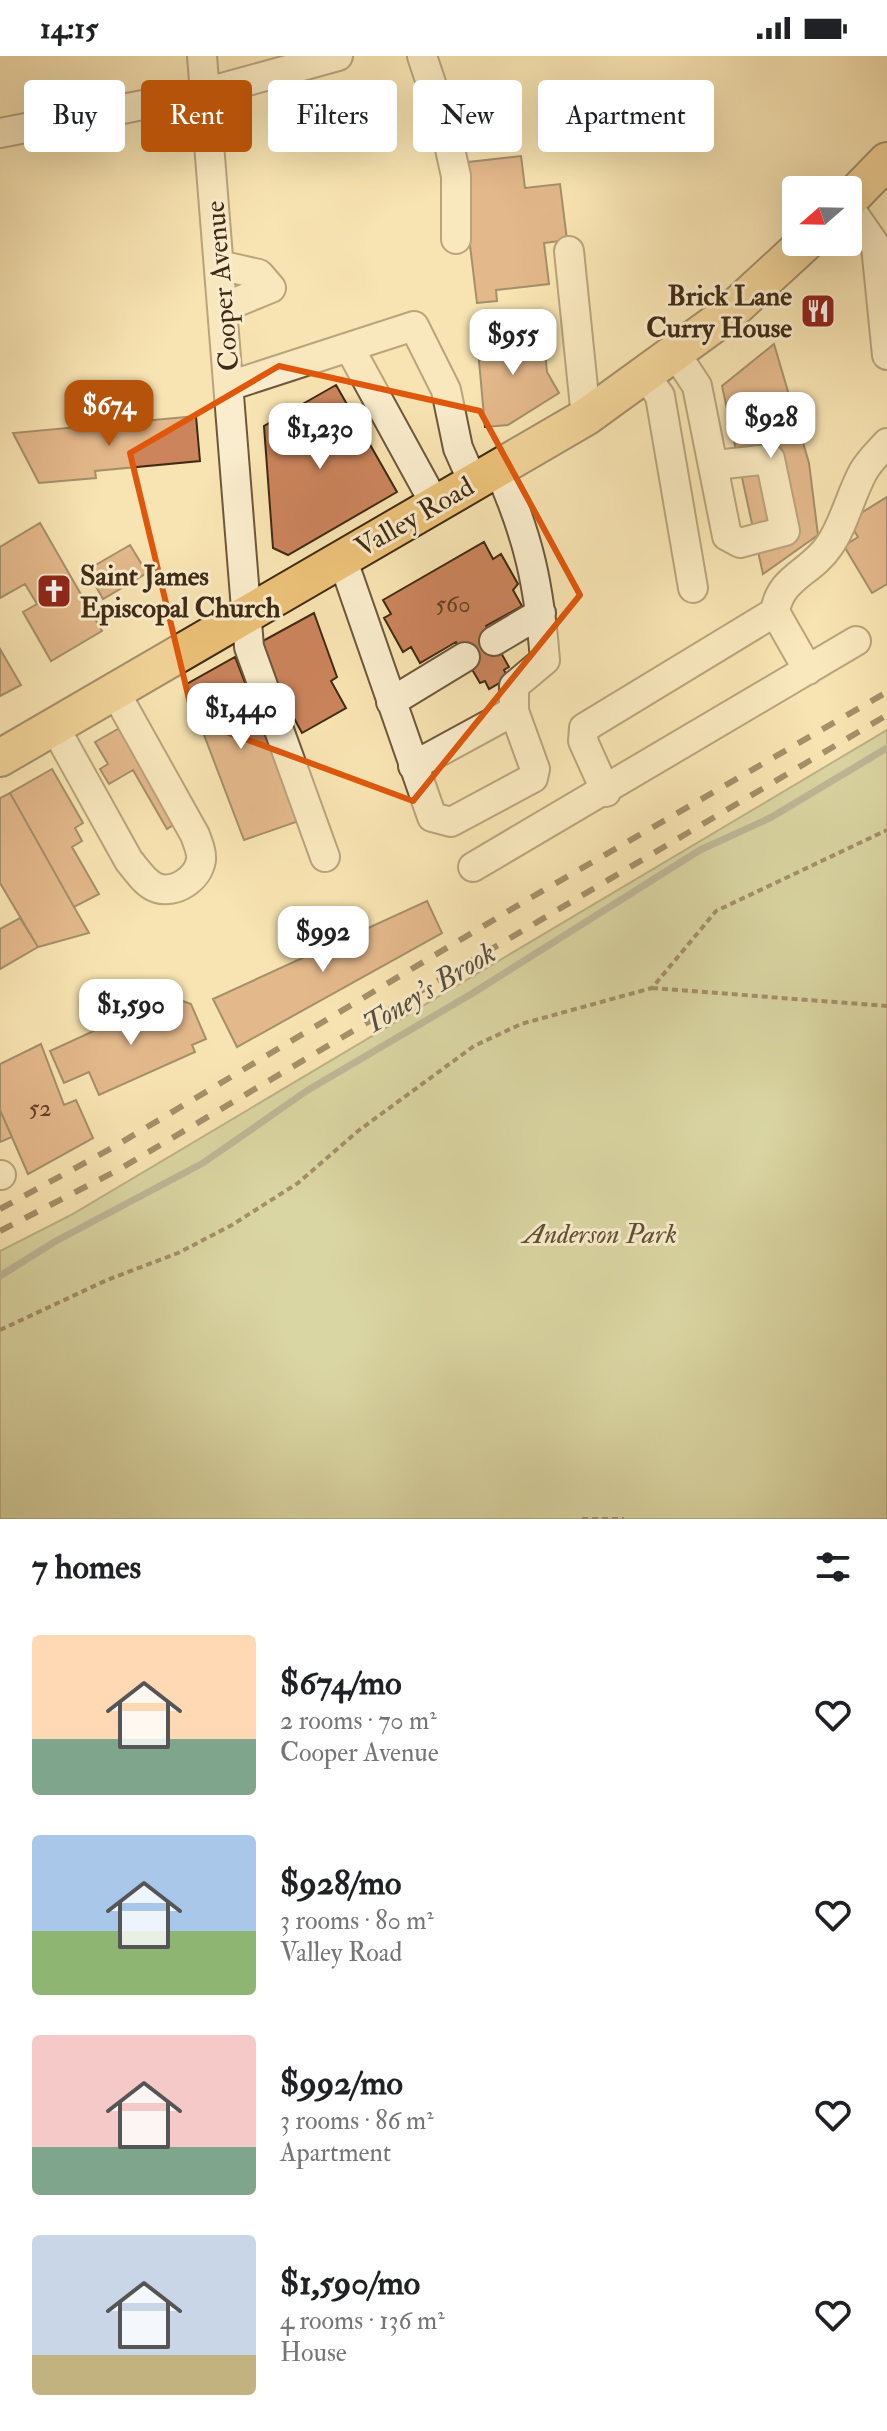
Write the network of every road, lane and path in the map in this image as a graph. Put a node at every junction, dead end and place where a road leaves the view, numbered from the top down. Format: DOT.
graph roads {
  1 [pos="202,56"];
  2 [pos="338,56"];
  3 [pos="422,56"];
  4 [pos="203,80"];
  5 [pos="251,80"];
  6 [pos="141,105"];
  7 [pos="0,133"];
  8 [pos="209,152"];
  9 [pos="887,161"];
  10 [pos="862,188"];
  11 [pos="862,224"];
  12 [pos="456,239"];
  13 [pos="569,251"];
  14 [pos="882,254"];
  15 [pos="791,256"];
  16 [pos="219,265"];
  17 [pos="222,308"];
  18 [pos="349,347"];
  19 [pos="676,354"];
  20 [pos="887,355"];
  21 [pos="646,376"];
  22 [pos="229,386"];
  23 [pos="586,417"];
  24 [pos="887,443"];
  25 [pos="712,462"];
  26 [pos="486,475"];
  27 [pos="435,504"];
  28 [pos="342,558"];
  29 [pos="693,588"];
  30 [pos="248,612"];
  31 [pos="775,612"];
  32 [pos="541,613"];
  33 [pos="494,641"];
  34 [pos="856,641"];
  35 [pos="465,657"];
  36 [pos="808,670"];
  37 [pos="114,690"];
  38 [pos="391,702"];
  39 [pos="514,711"];
  40 [pos="54,726"];
  41 [pos="0,758"];
  42 [pos="413,766"];
  43 [pos="606,792"];
  44 [pos="887,830"];
  45 [pos="325,857"];
  46 [pos="473,867"];
  47 [pos="652,988"];
  48 [pos="887,1006"];
  49 [pos="0,1330"];
  50 [pos="582,1519"];
  51 [pos="624,1519"];
  1 -- 4 [label="street, Cooper Avenue"];
  2 -- 5 [label="street"];
  3 -- 12 [label="street"];
  6 -- 7 [label="street"];
  8 -- 16 [label="street, Cooper Avenue"];
  9 -- 10 [label="main road"];
  11 -- 14 [label="street"];
  13 -- 23 [label="street"];
  14 -- 20 [label="street"];
  15 -- 19 [label="main road, Valley Road"];
  16 -- 17 [label="street, Cooper Avenue"];
  16 -- 17 [label="street"];
  17 -- 22 [label="street, Cooper Avenue"];
  18 -- 22 [label="street"];
  18 -- 26 [label="street"];
  18 -- 27 [label="street"];
  19 -- 21 [label="main road, Valley Road"];
  19 -- 25 [label="street"];
  21 -- 23 [label="main road, Valley Road"];
  21 -- 29 [label="street"];
  22 -- 30 [label="street, Cooper Avenue"];
  23 -- 26 [label="main road, Valley Road"];
  24 -- 31 [label="street"];
  26 -- 27 [label="main road, Valley Road"];
  26 -- 32 [label="street"];
  27 -- 28 [label="main road, Valley Road"];
  28 -- 30 [label="main road, Valley Road"];
  28 -- 38 [label="street"];
  30 -- 37 [label="main road, Valley Road"];
  30 -- 45 [label="street, Cooper Avenue"];
  31 -- 36 [label="street"];
  31 -- 43 [label="street"];
  32 -- 33 [label="street"];
  32 -- 39 [label="street"];
  34 -- 36 [label="street"];
  35 -- 38 [label="street"];
  36 -- 43 [label="street"];
  37 -- 40 [label="main road, Valley Road"];
  37 -- 40 [label="street"];
  38 -- 42 [label="street"];
  39 -- 42 [label="street"];
  39 -- 42 [label="street"];
  40 -- 41 [label="main road, Valley Road"];
  43 -- 46 [label="street"];
  44 -- 47 [label="path"];
  47 -- 48 [label="path"];
  47 -- 49 [label="path"];
  50 -- 51 [label="path"];
}
